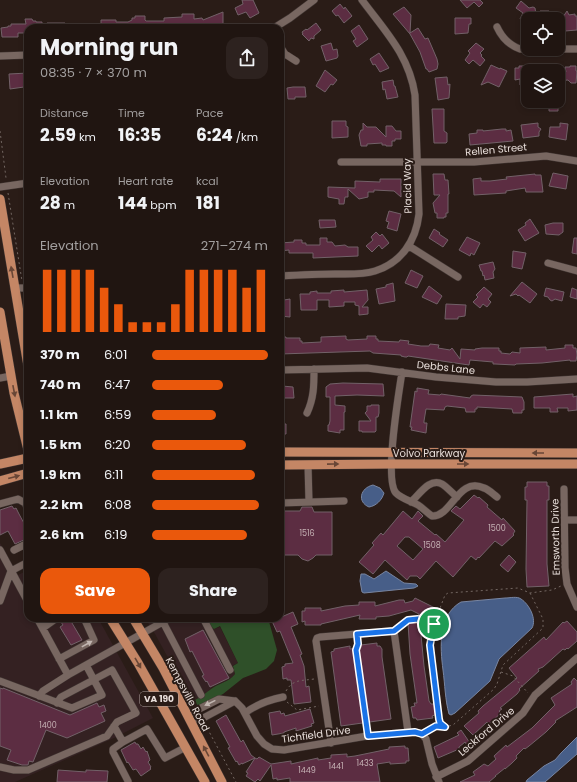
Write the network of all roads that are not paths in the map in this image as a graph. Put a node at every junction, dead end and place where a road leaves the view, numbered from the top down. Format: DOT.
graph roads {
  1 [pos="314,0"];
  2 [pos="362,0"];
  3 [pos="280,24"];
  4 [pos="497,27"];
  5 [pos="577,49"];
  6 [pos="284,52"];
  7 [pos="24,55"];
  8 [pos="0,56"];
  9 [pos="296,61"];
  10 [pos="577,160"];
  11 [pos="341,162"];
  12 [pos="417,162"];
  13 [pos="24,184"];
  14 [pos="4,186"];
  15 [pos="0,199"];
  16 [pos="409,246"];
  17 [pos="548,263"];
  18 [pos="577,271"];
  19 [pos="284,276"];
  20 [pos="458,277"];
  21 [pos="22,288"];
  22 [pos="0,312"];
  23 [pos="24,314"];
  24 [pos="314,369"];
  25 [pos="284,370"];
  26 [pos="402,372"];
  27 [pos="11,376"];
  28 [pos="0,378"];
  29 [pos="577,379"];
  30 [pos="307,413"];
  31 [pos="24,433"];
  32 [pos="284,452"];
  33 [pos="392,452"];
  34 [pos="577,453"];
  35 [pos="24,459"];
  36 [pos="0,464"];
  37 [pos="392,464"];
  38 [pos="577,464"];
  39 [pos="284,465"];
  40 [pos="308,465"];
  41 [pos="24,474"];
  42 [pos="0,480"];
  43 [pos="564,489"];
  44 [pos="457,497"];
  45 [pos="497,497"];
  46 [pos="24,502"];
  47 [pos="309,502"];
  48 [pos="344,502"];
  49 [pos="411,502"];
  50 [pos="284,503"];
  51 [pos="0,504"];
  52 [pos="565,520"];
  53 [pos="577,520"];
  54 [pos="24,545"];
  55 [pos="0,550"];
  56 [pos="14,550"];
  57 [pos="24,564"];
  58 [pos="11,571"];
  59 [pos="24,595"];
  60 [pos="0,601"];
  61 [pos="577,606"];
  62 [pos="39,622"];
  63 [pos="51,622"];
  64 [pos="86,622"];
  65 [pos="113,622"];
  66 [pos="135,622"];
  67 [pos="160,622"];
  68 [pos="166,622"];
  69 [pos="205,622"];
  70 [pos="42,628"];
  71 [pos="142,633"];
  72 [pos="126,642"];
  73 [pos="577,658"];
  74 [pos="59,659"];
  75 [pos="86,665"];
  76 [pos="230,670"];
  77 [pos="68,675"];
  78 [pos="93,680"];
  79 [pos="0,681"];
  80 [pos="201,695"];
  81 [pos="39,696"];
  82 [pos="283,697"];
  83 [pos="235,701"];
  84 [pos="57,703"];
  85 [pos="245,713"];
  86 [pos="187,715"];
  87 [pos="192,724"];
  88 [pos="114,726"];
  89 [pos="408,732"];
  90 [pos="123,742"];
  91 [pos="331,743"];
  92 [pos="186,747"];
  93 [pos="0,767"];
  94 [pos="437,780"];
  95 [pos="128,781"];
  96 [pos="205,782"];
  97 [pos="222,782"];
  1 -- 3 [label="street"];
  2 -- 12 [label="street, Placid Way"];
  4 -- 5 [label="street"];
  6 -- 9 [label="street"];
  7 -- 8 [label="street"];
  10 -- 12 [label="street, Rellen Street"];
  11 -- 12 [label="street, Rellen Street"];
  12 -- 16 [label="street, Placid Way"];
  13 -- 14 [label="street"];
  21 -- 15 [label="main road, one-way"];
  16 -- 19 [label="street, Placid Way"];
  16 -- 20 [label="street"];
  17 -- 18 [label="street"];
  21 -- 23 [label="main road"];
  22 -- 27 [label="main road"];
  24 -- 25 [label="street, Debbs Lane"];
  24 -- 26 [label="street, Debbs Lane"];
  24 -- 30 [label="street"];
  26 -- 29 [label="street, Debbs Lane"];
  26 -- 33 [label="street"];
  27 -- 28 [label="street"];
  27 -- 31 [label="main road, one-way"];
  32 -- 33 [label="main road, Volvo Parkway"];
  34 -- 33 [label="main road, Volvo Parkway, one-way"];
  33 -- 37 [label="street"];
  35 -- 36 [label="main road"];
  37 -- 38 [label="main road, Volvo Parkway, one-way"];
  40 -- 37 [label="main road, Volvo Parkway, one-way"];
  37 -- 49 [label="street"];
  39 -- 40 [label="main road, Volvo Parkway"];
  40 -- 47 [label="street"];
  42 -- 41 [label="main road, one-way"];
  43 -- 52 [label="street, Emsworth Drive"];
  44 -- 45 [label="street"];
  44 -- 49 [label="street"];
  44 -- 49 [label="street"];
  46 -- 51 [label="street"];
  47 -- 48 [label="street"];
  47 -- 50 [label="street"];
  52 -- 53 [label="street"];
  52 -- 61 [label="street, Emsworth Drive"];
  54 -- 56 [label="street"];
  55 -- 58 [label="street"];
  57 -- 58 [label="street"];
  58 -- 59 [label="street"];
  58 -- 60 [label="street"];
  62 -- 70 [label="street"];
  63 -- 70 [label="street"];
  74 -- 64 [label="street, one-way"];
  65 -- 72 [label="main road, VA 190"];
  66 -- 71 [label="main road, Kempsville Road / VA 190"];
  67 -- 71 [label="street"];
  68 -- 80 [label="street"];
  69 -- 76 [label="street"];
  70 -- 74 [label="street"];
  71 -- 72 [label="street"];
  71 -- 86 [label="main road, Kempsville Road / VA 190"];
  72 -- 75 [label="street"];
  72 -- 92 [label="main road, VA 190, one-way"];
  73 -- 94 [label="street, Leckford Drive"];
  74 -- 77 [label="street"];
  75 -- 77 [label="street"];
  75 -- 78 [label="street"];
  77 -- 81 [label="street"];
  78 -- 84 [label="street"];
  78 -- 84 [label="street"];
  78 -- 88 [label="street"];
  79 -- 81 [label="street"];
  81 -- 84 [label="street"];
  82 -- 85 [label="street"];
  83 -- 85 [label="street, Tichfield Drive"];
  83 -- 86 [label="street, one-way"];
  83 -- 87 [label="street"];
  85 -- 91 [label="street, Tichfield Drive"];
  86 -- 87 [label="main road, Kempsville Road / VA 190"];
  97 -- 87 [label="main road, Kempsville Road / VA 190, one-way"];
  88 -- 90 [label="street"];
  88 -- 93 [label="street"];
  89 -- 91 [label="street, Tichfield Drive"];
  89 -- 91 [label="street"];
  89 -- 94 [label="street, Tichfield Drive"];
  90 -- 92 [label="street"];
  90 -- 95 [label="street"];
  92 -- 96 [label="main road, VA 190"];
}
